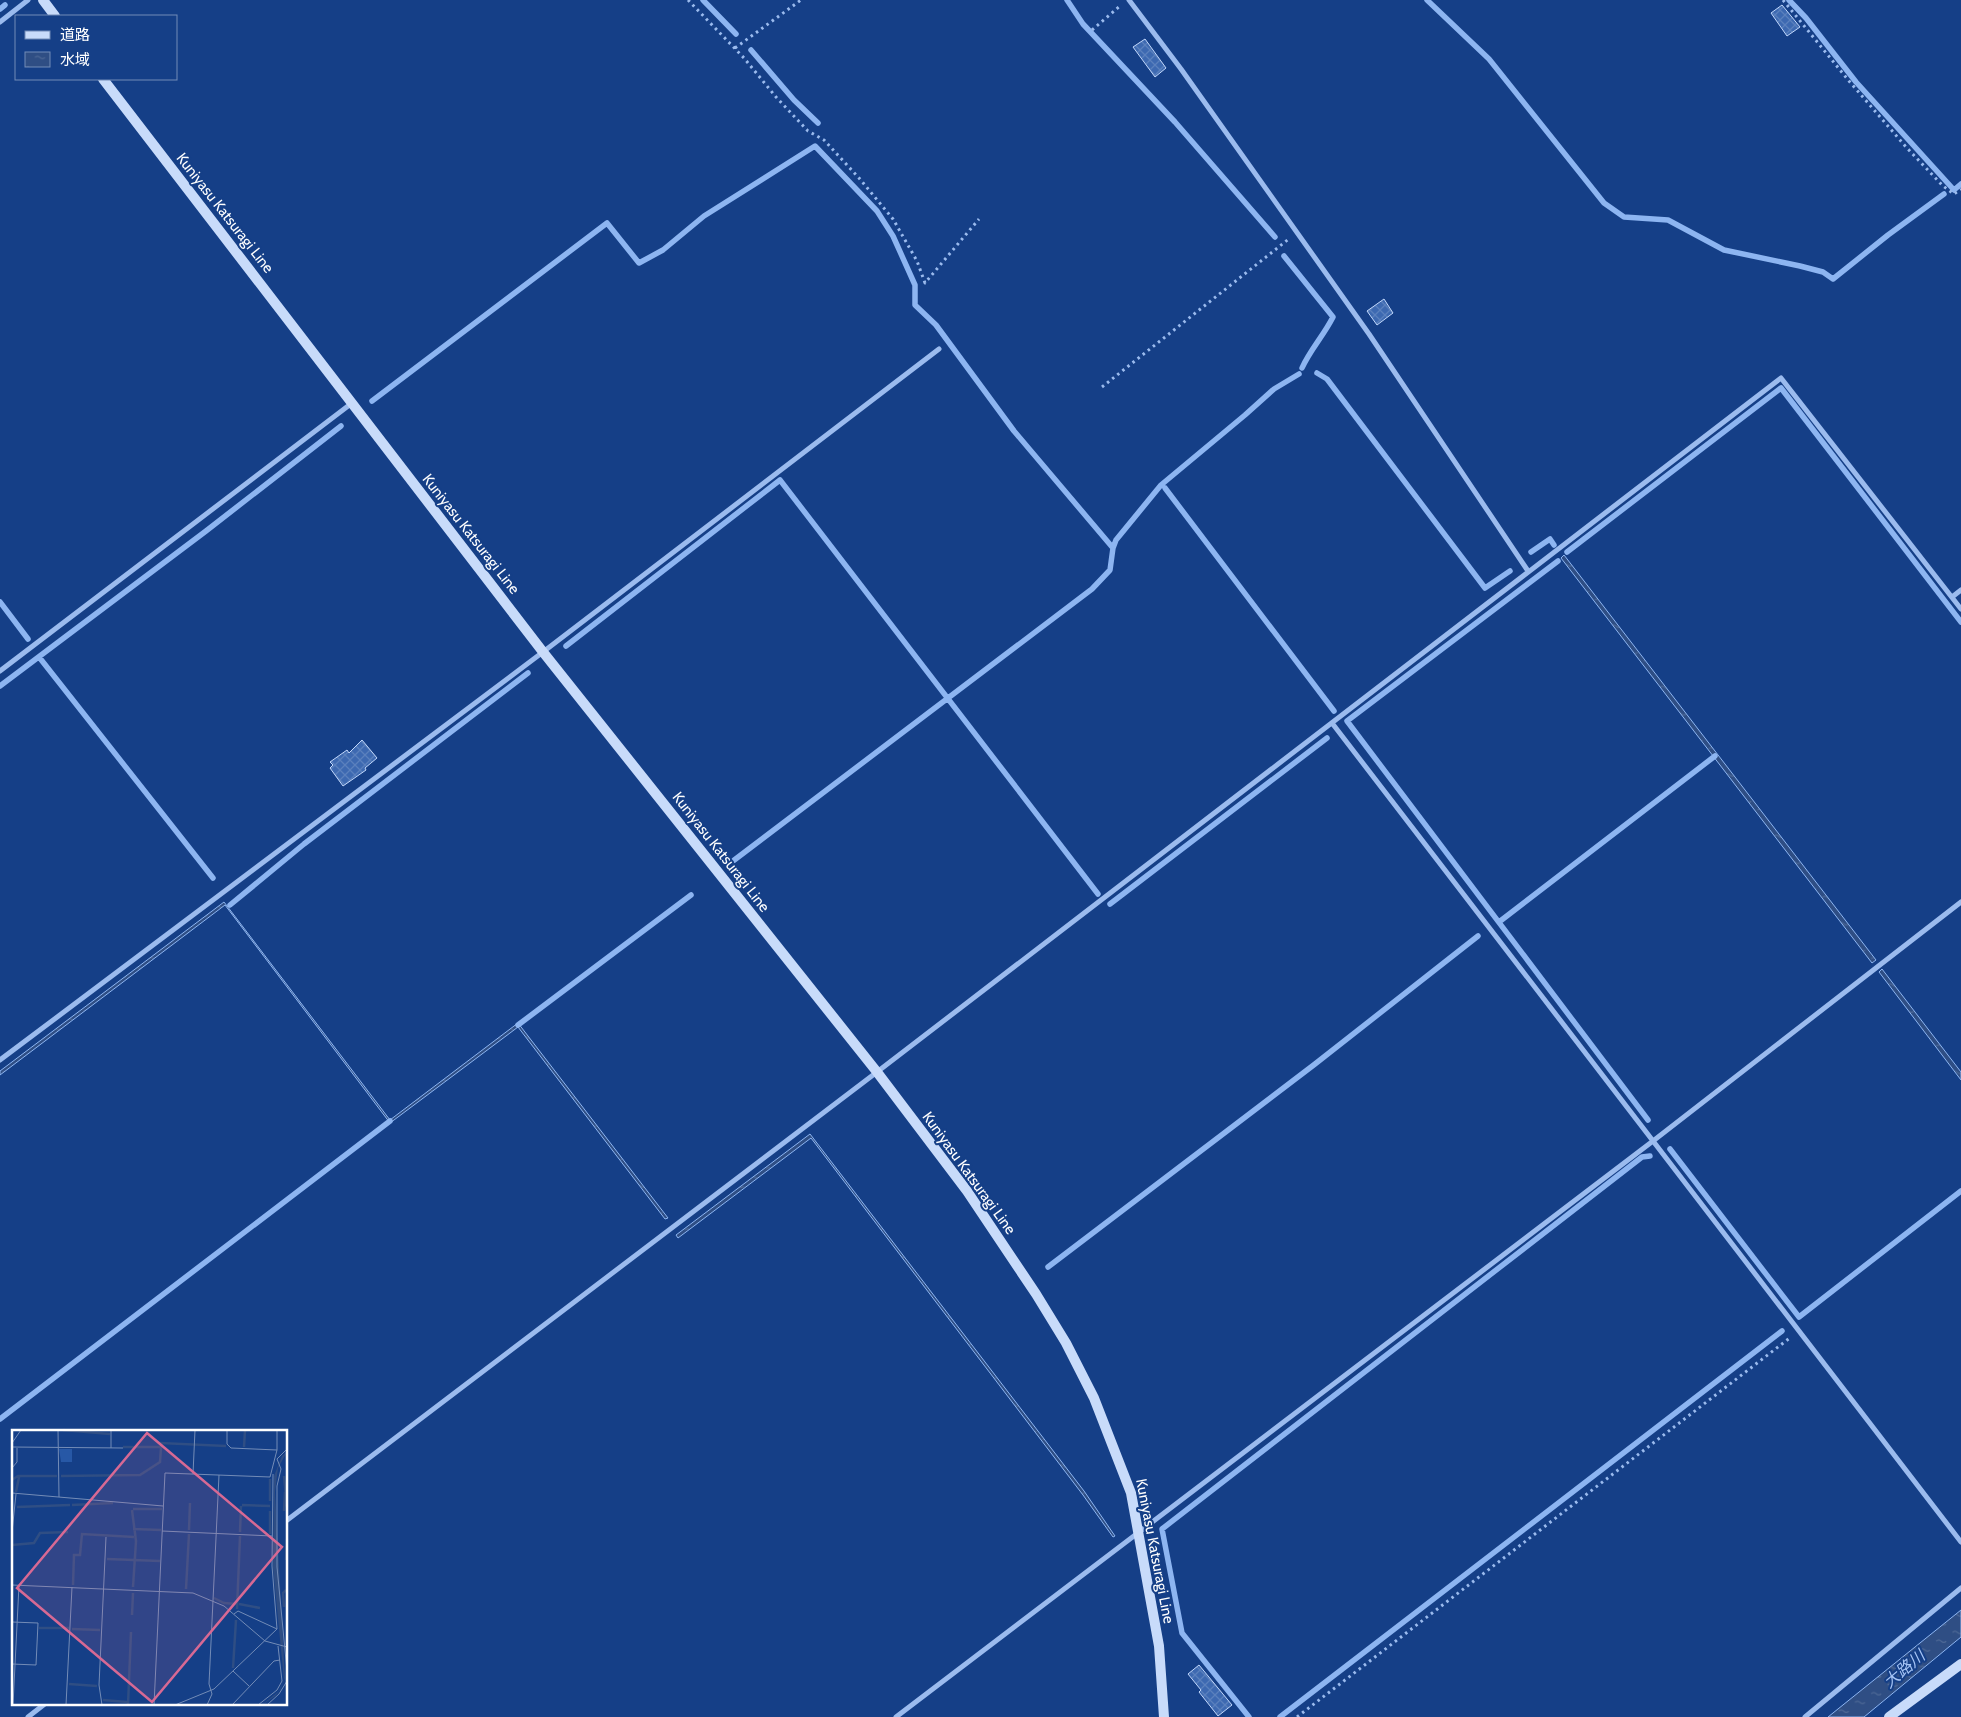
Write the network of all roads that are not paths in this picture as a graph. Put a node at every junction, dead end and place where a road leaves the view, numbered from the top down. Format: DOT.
graph roads {
  1 [pos="28,0"];
  2 [pos="43,0"];
  3 [pos="1128,0"];
  4 [pos="54,15"];
  5 [pos="0,22"];
  6 [pos="104,80"];
  7 [pos="939,349"];
  8 [pos="352,403"];
  9 [pos="1528,571"];
  10 [pos="1961,590"];
  11 [pos="1952,597"];
  12 [pos="1961,609"];
  13 [pos="543,652"];
  14 [pos="0,671"];
  15 [pos="1332,723"];
  16 [pos="1961,902"];
  17 [pos="0,1060"];
  18 [pos="877,1072"];
  19 [pos="1653,1141"];
  20 [pos="288,1519"];
  21 [pos="1139,1533"];
  22 [pos="1961,1542"];
  23 [pos="1961,1588"];
  24 [pos="1961,1664"];
  25 [pos="45,1704"];
  26 [pos="28,1717"];
  27 [pos="896,1717"];
  28 [pos="1164,1717"];
  29 [pos="1804,1717"];
  30 [pos="1888,1717"];
  1 -- 5 [label="street"];
  2 -- 4 [label="main road"];
  3 -- 9 [label="street"];
  6 -- 8 [label="main road, Kuniyasu Katsuragi Line"];
  7 -- 13 [label="street"];
  8 -- 13 [label="main road, Kuniyasu Katsuragi Line"];
  8 -- 14 [label="street"];
  9 -- 11 [label="street"];
  9 -- 15 [label="street"];
  10 -- 11 [label="street"];
  11 -- 12 [label="street"];
  13 -- 17 [label="street"];
  13 -- 18 [label="main road, Kuniyasu Katsuragi Line"];
  15 -- 18 [label="street"];
  15 -- 19 [label="street"];
  16 -- 19 [label="street"];
  18 -- 20 [label="street"];
  18 -- 21 [label="main road, Kuniyasu Katsuragi Line"];
  19 -- 21 [label="street"];
  19 -- 22 [label="street"];
  21 -- 27 [label="street"];
  21 -- 28 [label="main road, Kuniyasu Katsuragi Line"];
  23 -- 29 [label="street"];
  24 -- 30 [label="main road"];
  25 -- 26 [label="street"];
}
